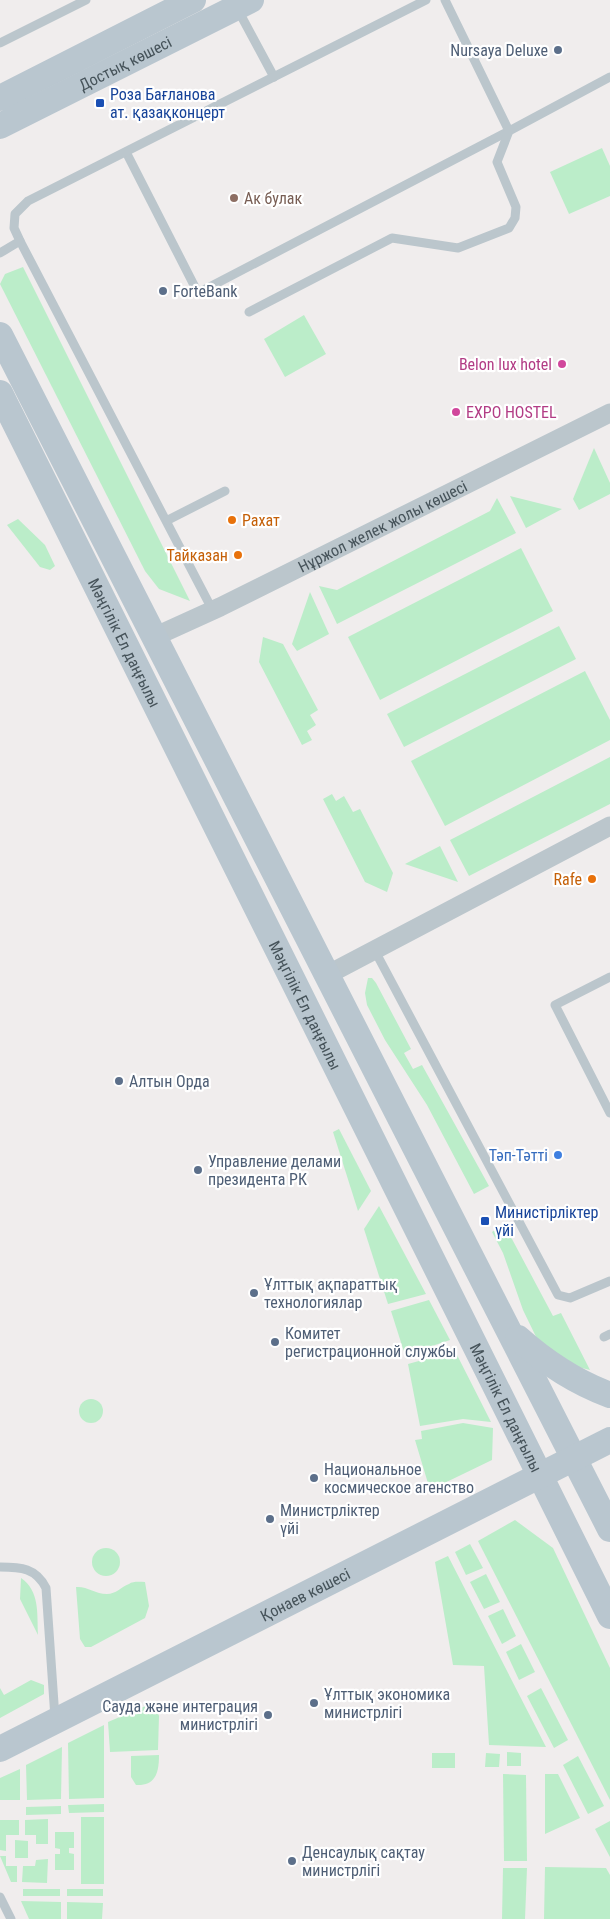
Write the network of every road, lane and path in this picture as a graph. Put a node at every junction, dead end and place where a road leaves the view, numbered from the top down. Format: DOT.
graph roads {
  1 [pos="86,0"];
  2 [pos="193,0"];
  3 [pos="426,0"];
  4 [pos="445,0"];
  5 [pos="244,4"];
  6 [pos="0,43"];
  7 [pos="274,77"];
  8 [pos="610,77"];
  9 [pos="0,98"];
  10 [pos="0,126"];
  11 [pos="509,131"];
  12 [pos="126,152"];
  13 [pos="20,242"];
  14 [pos="0,253"];
  15 [pos="250,312"];
  16 [pos="0,336"];
  17 [pos="0,393"];
  18 [pos="610,413"];
  19 [pos="225,491"];
  20 [pos="168,520"];
  21 [pos="213,611"];
  22 [pos="154,637"];
  23 [pos="610,826"];
  24 [pos="375,951"];
  25 [pos="327,976"];
  26 [pos="610,977"];
  27 [pos="610,1113"];
  28 [pos="610,1281"];
  29 [pos="510,1332"];
  30 [pos="610,1395"];
  31 [pos="610,1440"];
  32 [pos="574,1459"];
  33 [pos="540,1477"];
  34 [pos="610,1529"];
  35 [pos="0,1567"];
  36 [pos="610,1616"];
  37 [pos="56,1721"];
  38 [pos="0,1749"];
  39 [pos="0,1897"];
  40 [pos="11,1919"];
  1 -- 6 [label="lane"];
  2 -- 9 [label="main road, Достық көшесі"];
  3 -- 7 [label="lane"];
  4 -- 11 [label="lane"];
  5 -- 7 [label="lane"];
  5 -- 10 [label="main road, Достық көшесі"];
  7 -- 12 [label="lane"];
  8 -- 11 [label="lane"];
  11 -- 12 [label="lane"];
  11 -- 15 [label="lane"];
  12 -- 13 [label="lane"];
  13 -- 14 [label="lane"];
  13 -- 20 [label="lane"];
  16 -- 22 [label="main road, Мәңгілік Ел даңғылы"];
  17 -- 33 [label="main road, Мәңгілік Ел даңғылы"];
  18 -- 21 [label="street, Нұржол желек жолы көшесі"];
  19 -- 20 [label="lane"];
  20 -- 21 [label="lane"];
  21 -- 22 [label="street, Нұржол желек жолы көшесі"];
  22 -- 25 [label="main road, Мәңгілік Ел даңғылы"];
  23 -- 24 [label="street"];
  24 -- 25 [label="street"];
  24 -- 28 [label="lane"];
  25 -- 29 [label="main road, Мәңгілік Ел даңғылы"];
  26 -- 27 [label="lane"];
  29 -- 30 [label="main road"];
  29 -- 32 [label="main road, Мәңгілік Ел даңғылы"];
  31 -- 32 [label="main road, Қонаев көшесі"];
  32 -- 33 [label="main road, Қонаев көшесі"];
  32 -- 34 [label="main road, Мәңгілік Ел даңғылы"];
  33 -- 36 [label="main road, Мәңгілік Ел даңғылы"];
  33 -- 37 [label="main road, Қонаев көшесі"];
  35 -- 37 [label="lane"];
  37 -- 38 [label="main road, Қонаев көшесі"];
  39 -- 40 [label="lane"];
}
